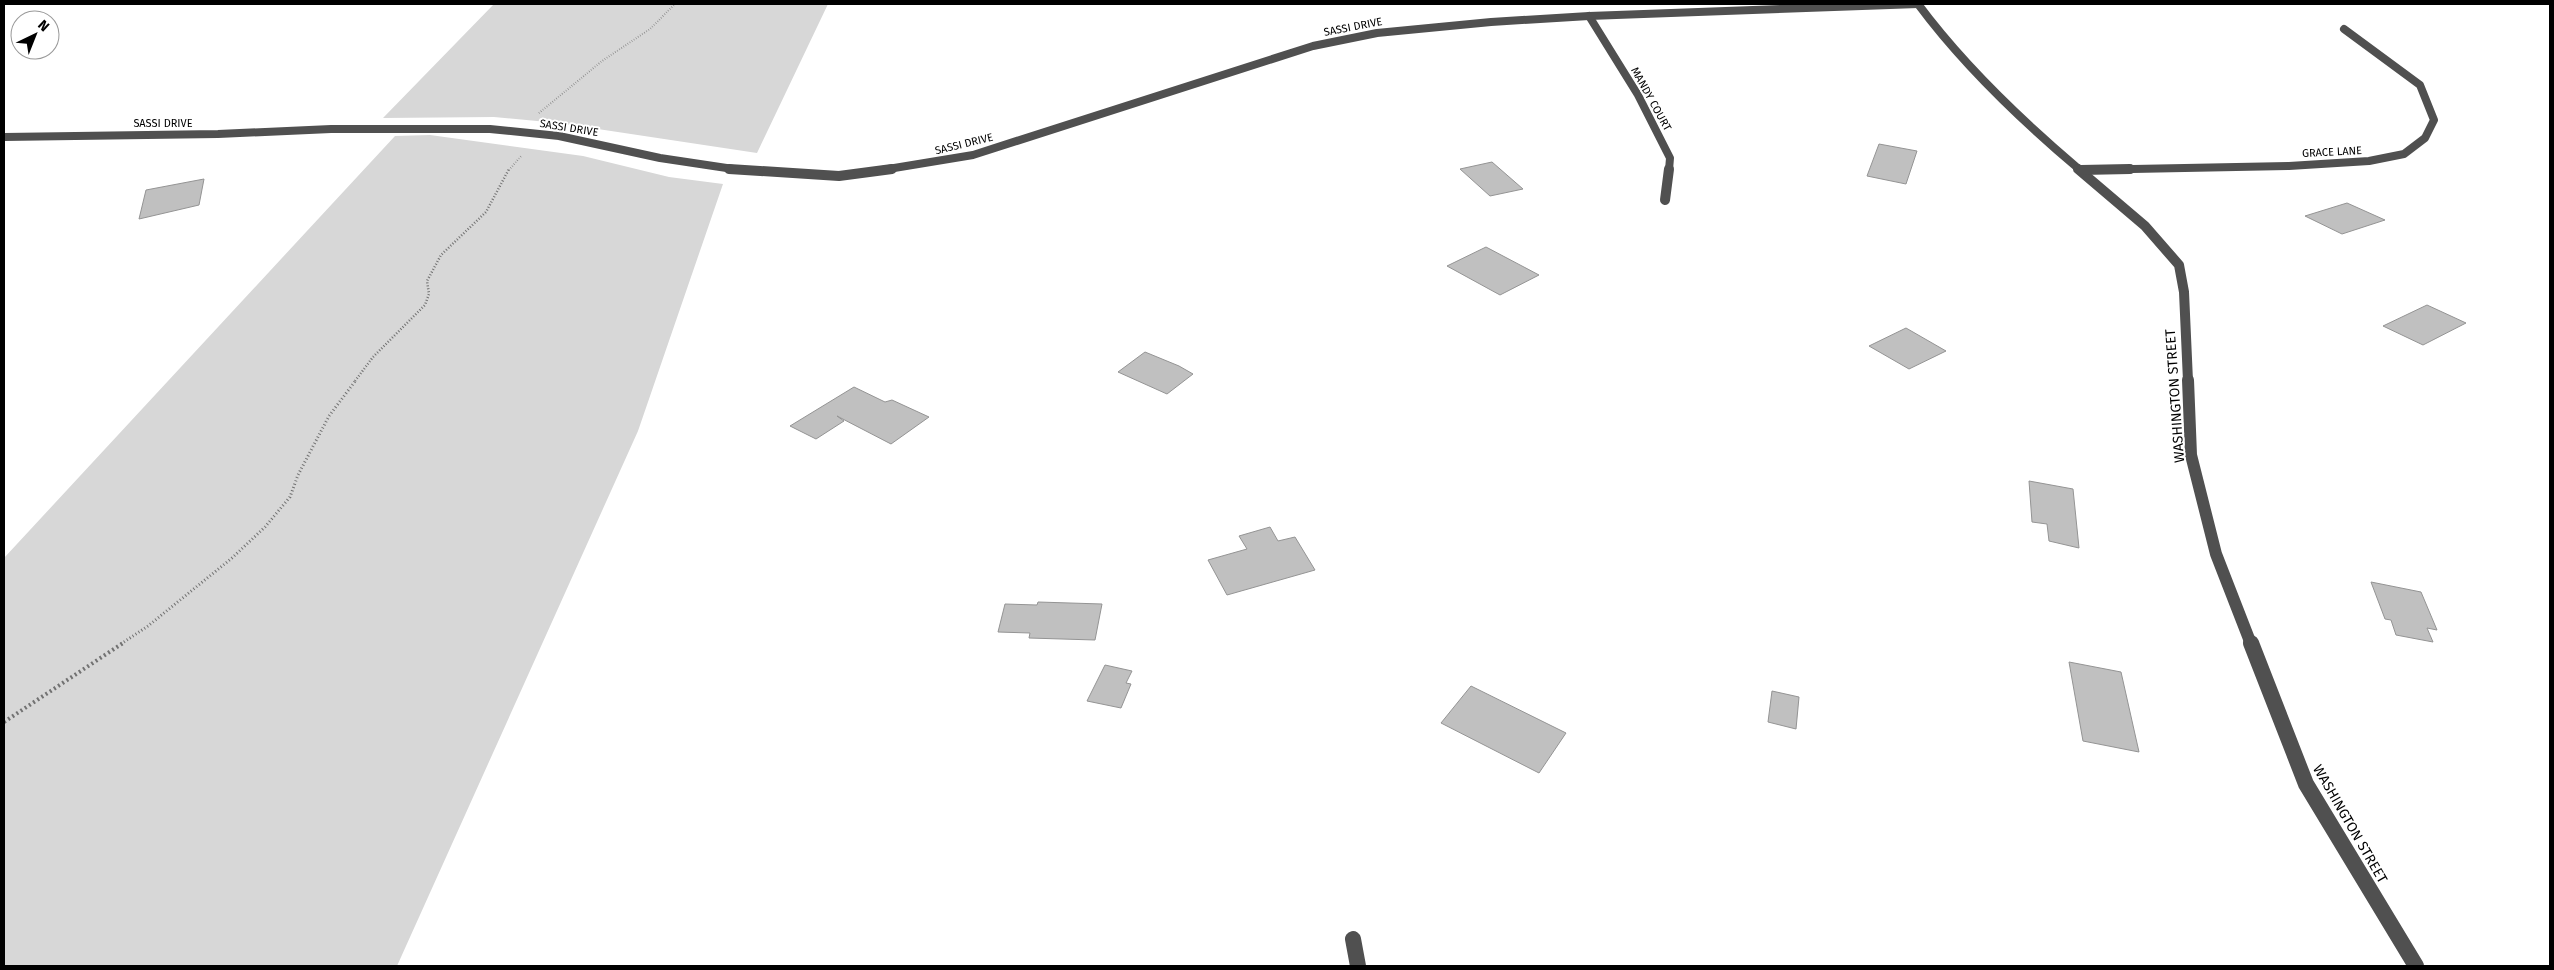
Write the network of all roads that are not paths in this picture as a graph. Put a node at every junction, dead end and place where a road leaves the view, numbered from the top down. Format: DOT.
graph roads {
  1 [pos="1918,4"];
  2 [pos="1589,16"];
  3 [pos="2344,29"];
  4 [pos="4,137"];
  5 [pos="2081,170"];
  6 [pos="1665,200"];
  7 [pos="1353,939"];
  8 [pos="1358,966"];
  9 [pos="2416,966"];
  1 -- 2 [label="street, SASSI DRIVE"];
  1 -- 5 [label="street, WASHINGTON STREET"];
  2 -- 4 [label="street, SASSI DRIVE"];
  2 -- 6 [label="street, MANDY COURT"];
  3 -- 5 [label="street, GRACE LANE"];
  5 -- 9 [label="street, WASHINGTON STREET"];
  7 -- 8 [label="street"];
}
